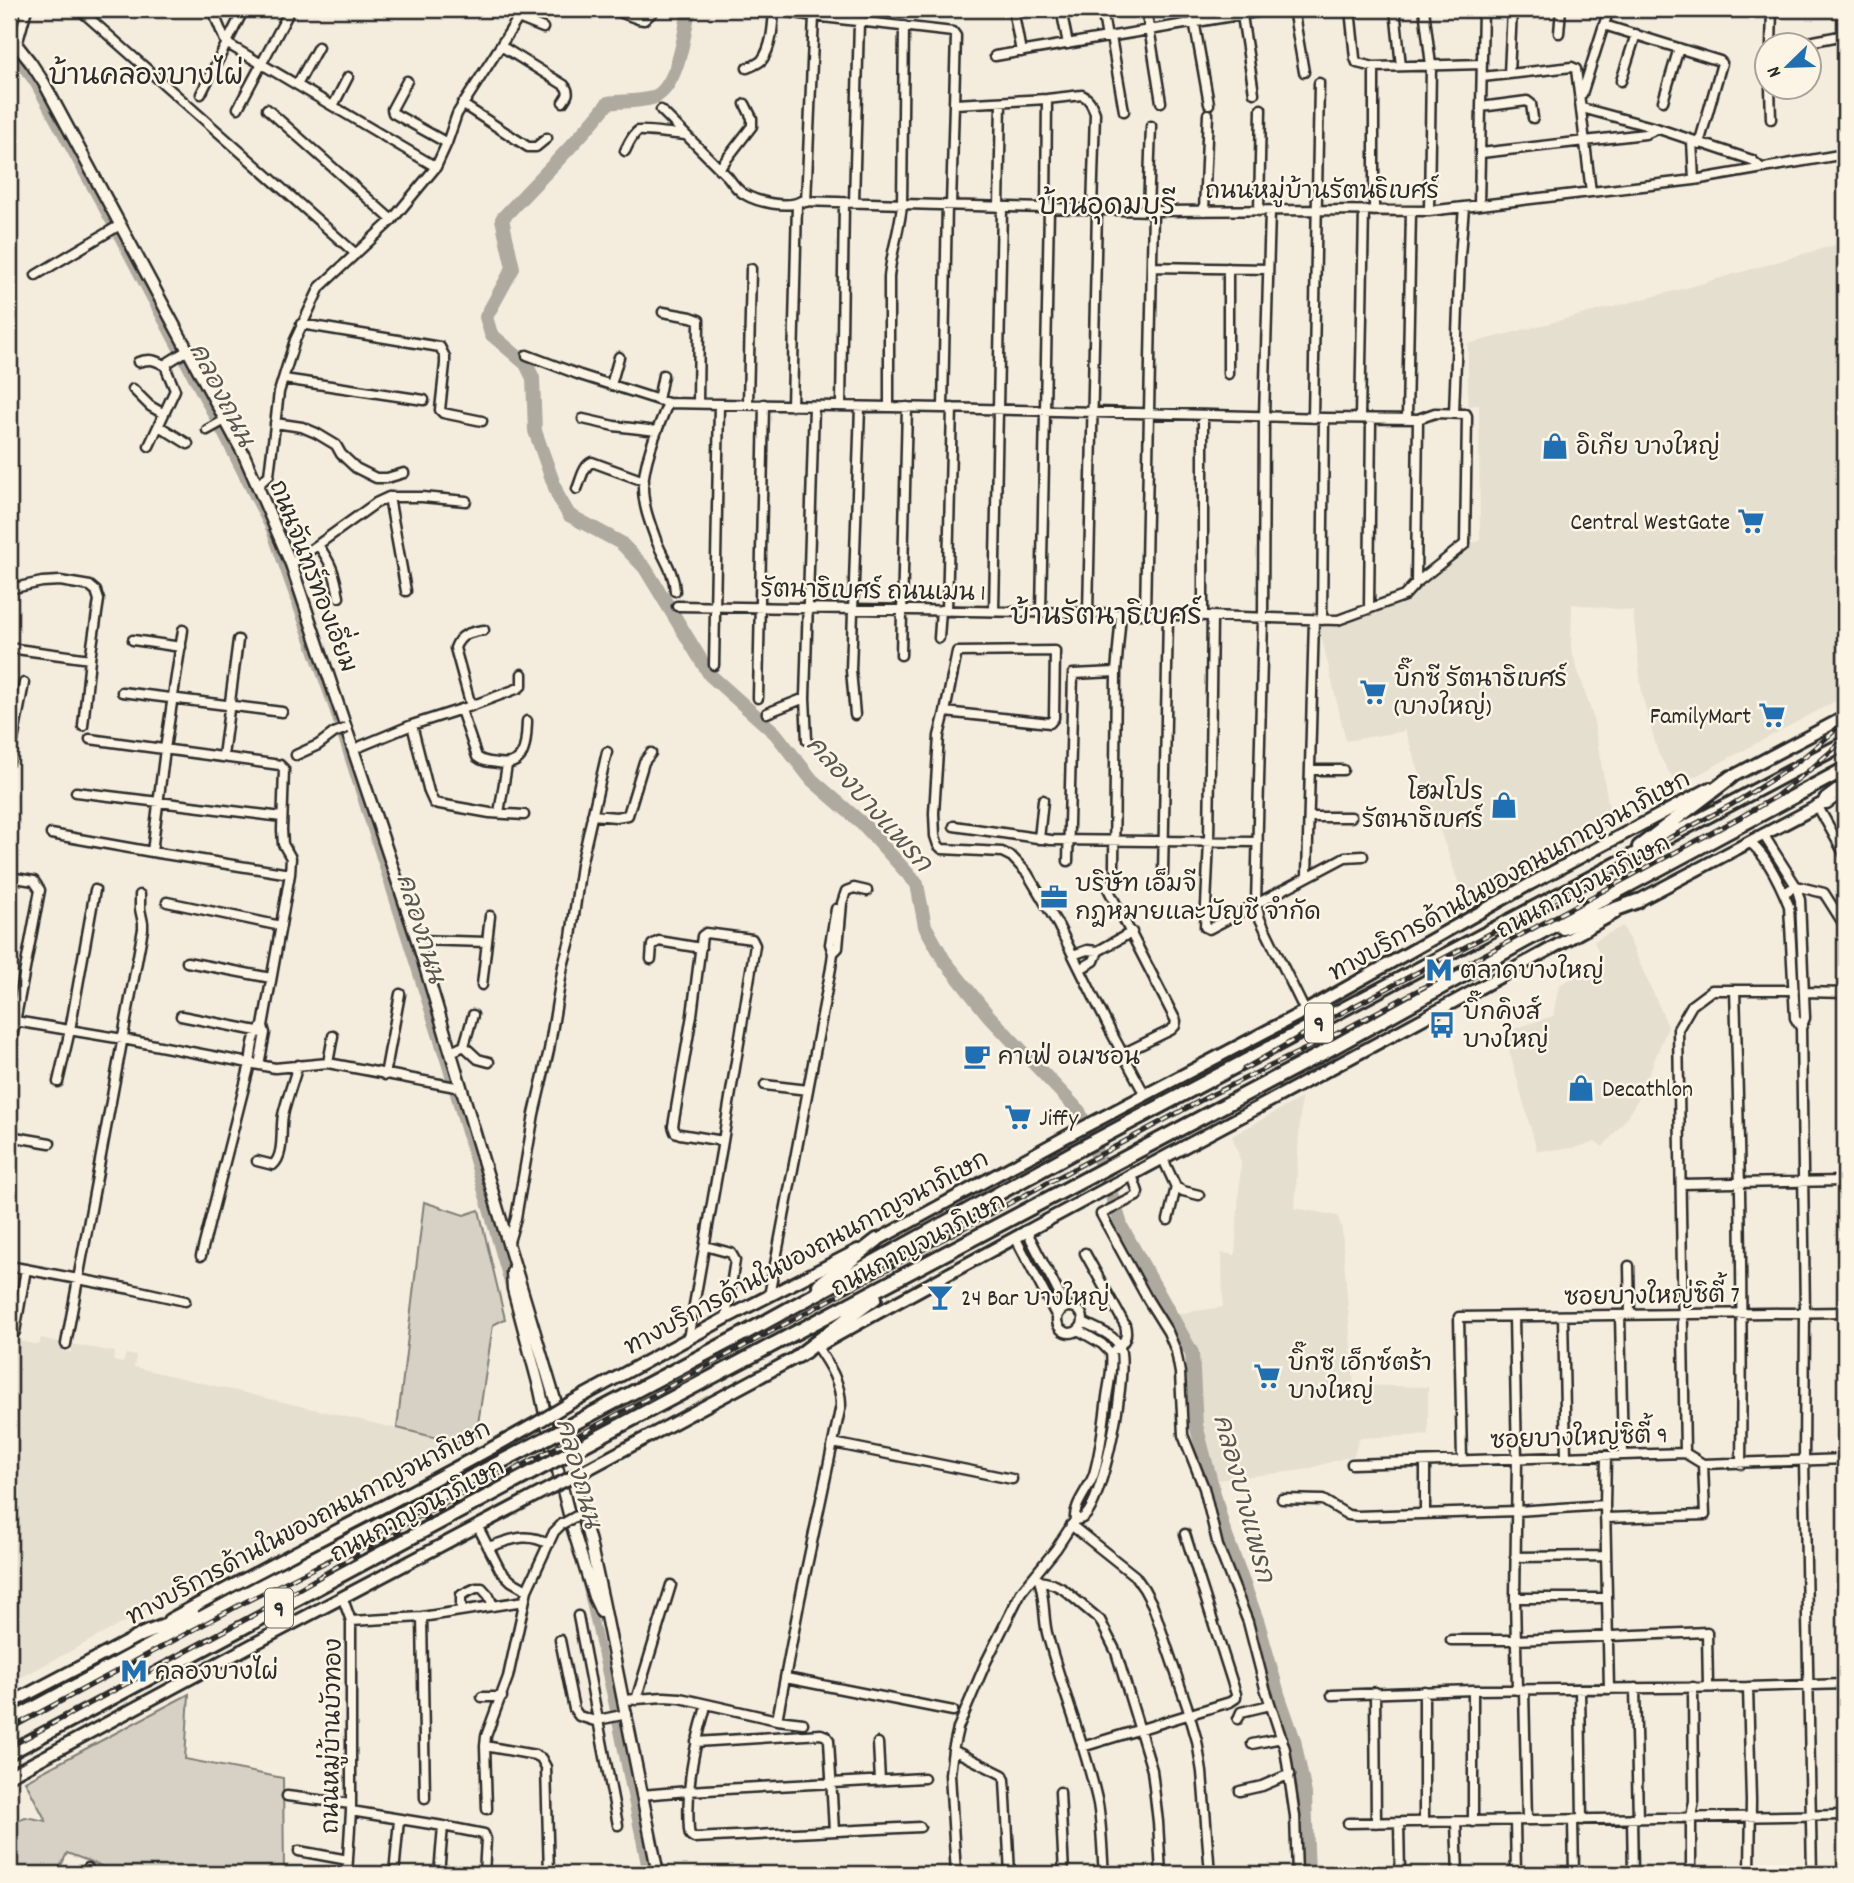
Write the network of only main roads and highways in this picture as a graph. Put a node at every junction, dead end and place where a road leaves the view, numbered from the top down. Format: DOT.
graph roads {
  1 [pos="1845,717"];
  2 [pos="1845,743"];
  3 [pos="1845,769"];
  4 [pos="1731,777"];
  5 [pos="1845,790"];
  6 [pos="1821,803"];
  7 [pos="1608,870"];
  8 [pos="1638,901"];
  9 [pos="1523,942"];
  10 [pos="877,1240"];
  11 [pos="906,1275"];
  12 [pos="789,1309"];
  13 [pos="797,1356"];
  14 [pos="238,1598"];
  15 [pos="141,1635"];
  16 [pos="9,1706"];
  17 [pos="9,1723"];
  18 [pos="71,1742"];
  19 [pos="9,1754"];
  20 [pos="9,1769"];
  21 [pos="9,1776"];
  1 -- 4 [label="main road, ทางบริการด้านในของถนนกาญจนาภิเษก"];
  2 -- 7 [label="highway, ถนนกาญจนาภิเษก / 9"];
  3 -- 9 [label="highway, ถนนกาญจนาภิเษก / 9"];
  4 -- 7 [label="highway"];
  4 -- 10 [label="main road, ทางบริการด้านในของถนนกาญจนาภิเษก"];
  5 -- 6 [label="highway"];
  6 -- 8 [label="main road"];
  7 -- 12 [label="highway, ถนนกาญจนาภิเษก / 9"];
  8 -- 9 [label="highway"];
  8 -- 13 [label="main road"];
  9 -- 11 [label="highway, ถนนกาญจนาภิเษก / 9"];
  10 -- 12 [label="highway"];
  10 -- 15 [label="main road, ทางบริการด้านในของถนนกาญจนาภิเษก, bridge"];
  11 -- 13 [label="highway"];
  11 -- 19 [label="highway, ถนนกาญจนาภิเษก / 9, bridge"];
  12 -- 14 [label="highway, ถนนกาญจนาภิเษก / 9, bridge"];
  13 -- 18 [label="main road, bridge"];
  14 -- 15 [label="highway"];
  14 -- 17 [label="highway, ถนนกาญจนาภิเษก / 9"];
  15 -- 16 [label="main road, ทางบริการด้านในของถนนกาญจนาภิเษก"];
  18 -- 20 [label="main road"];
  18 -- 21 [label="main road"];
}
